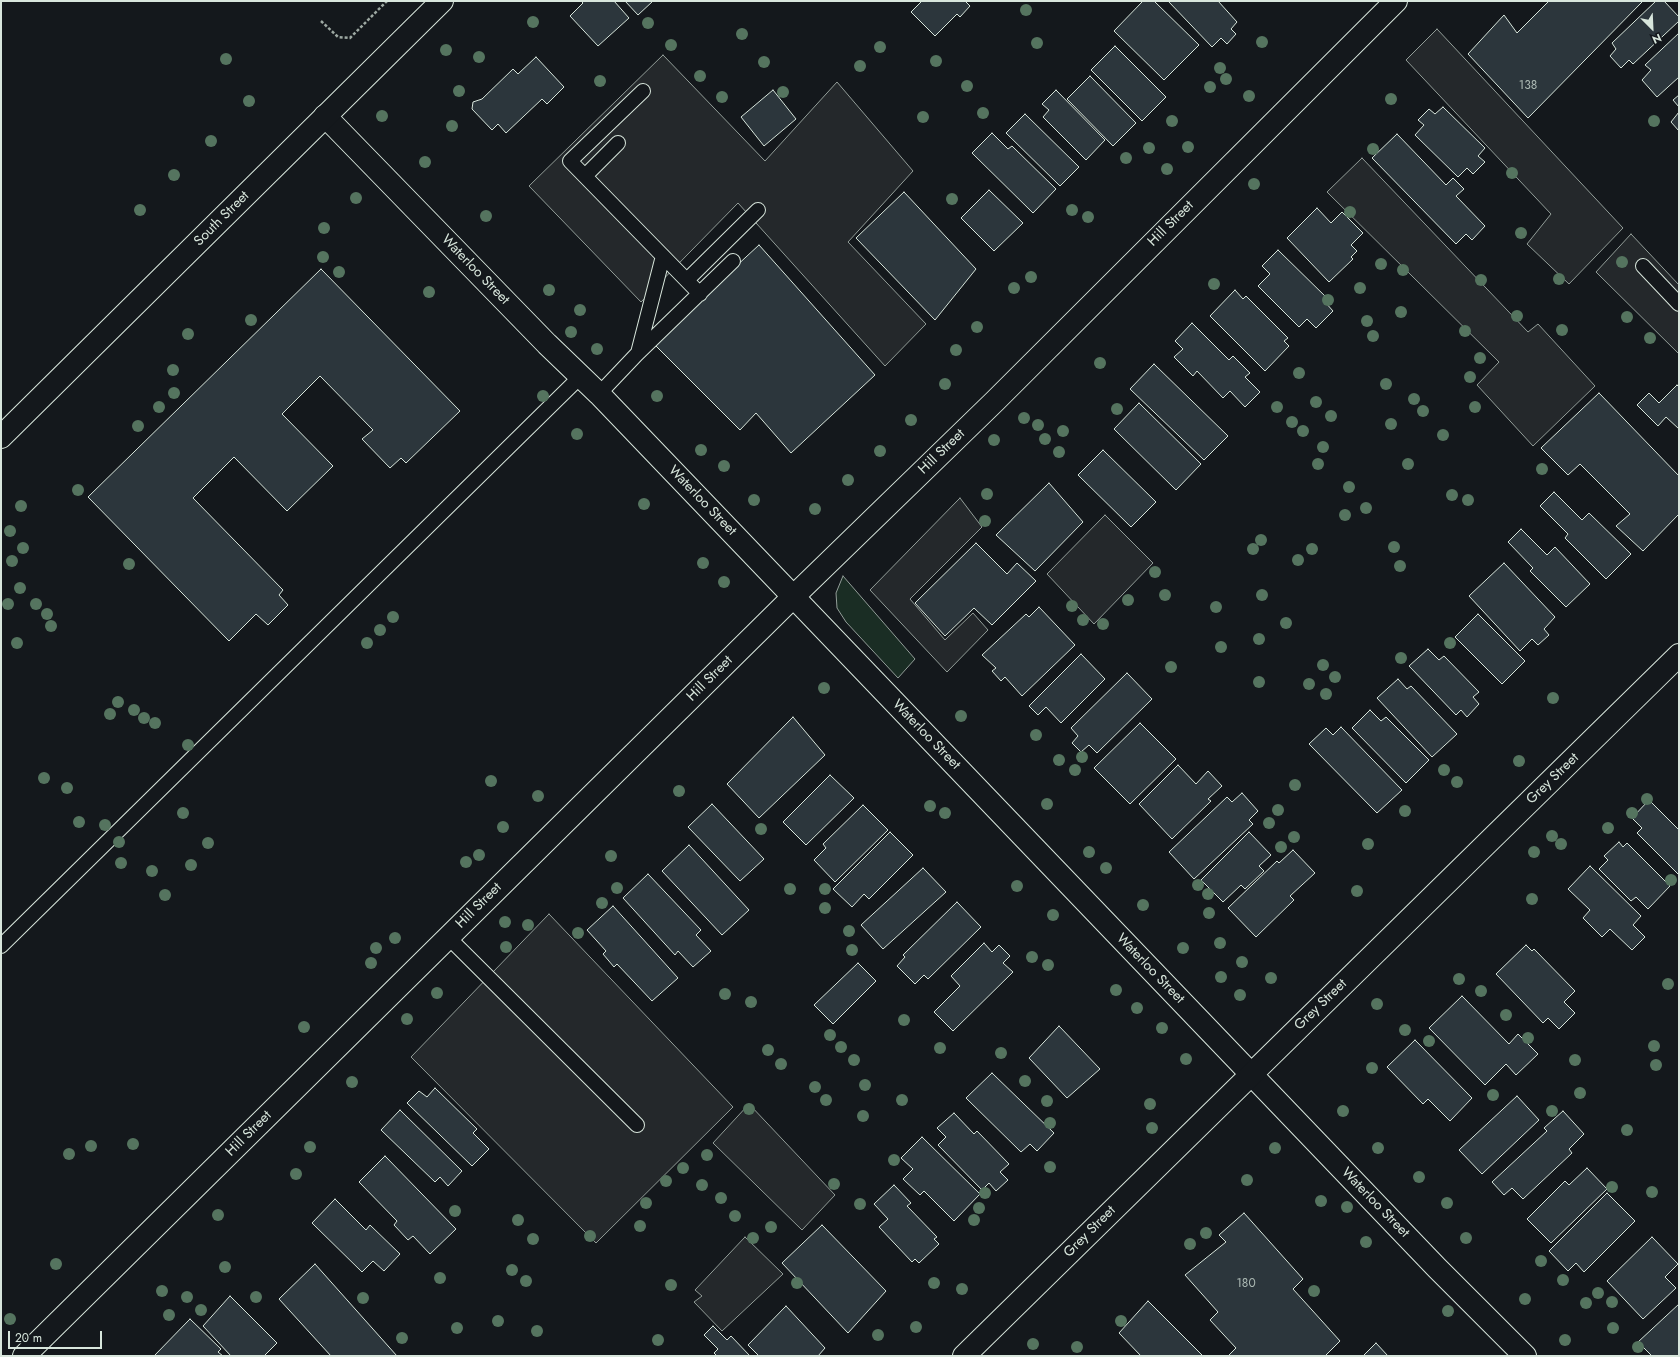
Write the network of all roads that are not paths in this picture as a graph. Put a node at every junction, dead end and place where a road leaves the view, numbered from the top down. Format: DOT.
graph roads {
  1 [pos="442,1"];
  2 [pos="1396,1"];
  3 [pos="643,90"];
  4 [pos="325,116"];
  5 [pos="618,143"];
  6 [pos="585,176"];
  7 [pos="758,210"];
  8 [pos="663,256"];
  9 [pos="733,262"];
  10 [pos="1643,266"];
  11 [pos="687,280"];
  12 [pos="700,294"];
  13 [pos="1679,304"];
  14 [pos="637,354"];
  15 [pos="581,376"];
  16 [pos="598,394"];
  17 [pos="1,437"];
  18 [pos="793,597"];
  19 [pos="1679,656"];
  20 [pos="448,938"];
  21 [pos="1,946"];
  22 [pos="1251,1074"];
  23 [pos="637,1125"];
  24 [pos="24,1356"];
  25 [pos="964,1356"];
  26 [pos="1525,1356"];
  1 -- 4 [label="street, South Street"];
  2 -- 18 [label="street, Hill Street"];
  3 -- 6 [label="lane"];
  4 -- 15 [label="street, Waterloo Street"];
  4 -- 17 [label="street, South Street"];
  5 -- 6 [label="lane"];
  6 -- 8 [label="lane"];
  7 -- 11 [label="lane"];
  8 -- 11 [label="lane"];
  8 -- 14 [label="lane"];
  9 -- 12 [label="lane"];
  10 -- 13 [label="lane"];
  11 -- 12 [label="lane"];
  12 -- 14 [label="lane"];
  14 -- 16 [label="lane"];
  15 -- 16 [label="lane"];
  15 -- 21 [label="lane"];
  16 -- 18 [label="street, Waterloo Street"];
  18 -- 20 [label="street, Hill Street"];
  18 -- 22 [label="street, Waterloo Street"];
  19 -- 22 [label="street, Grey Street"];
  20 -- 23 [label="lane"];
  20 -- 24 [label="street, Hill Street"];
  22 -- 25 [label="street, Grey Street"];
  22 -- 26 [label="street, Waterloo Street"];
}
